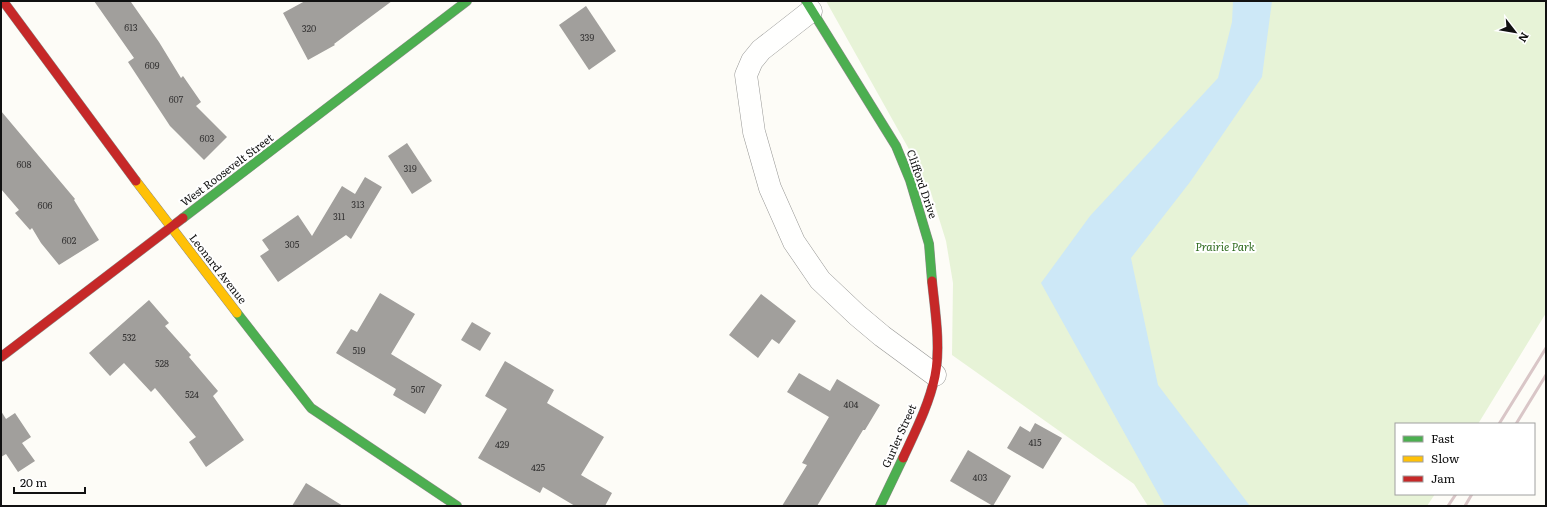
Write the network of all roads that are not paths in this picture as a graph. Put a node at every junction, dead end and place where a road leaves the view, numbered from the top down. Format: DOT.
graph roads {
  1 [pos="3,1"];
  2 [pos="467,1"];
  3 [pos="809,6"];
  4 [pos="171,228"];
  5 [pos="1,356"];
  6 [pos="935,375"];
  7 [pos="457,506"];
  8 [pos="880,506"];
  1 -- 4 [label="street, Leonard Avenue"];
  2 -- 4 [label="street, West Roosevelt Street"];
  3 -- 6 [label="street, Clifford Drive"];
  3 -- 6 [label="street"];
  4 -- 5 [label="street, West Roosevelt Street"];
  4 -- 7 [label="street, Leonard Avenue"];
  6 -- 8 [label="street, Gurler Street"];
}
